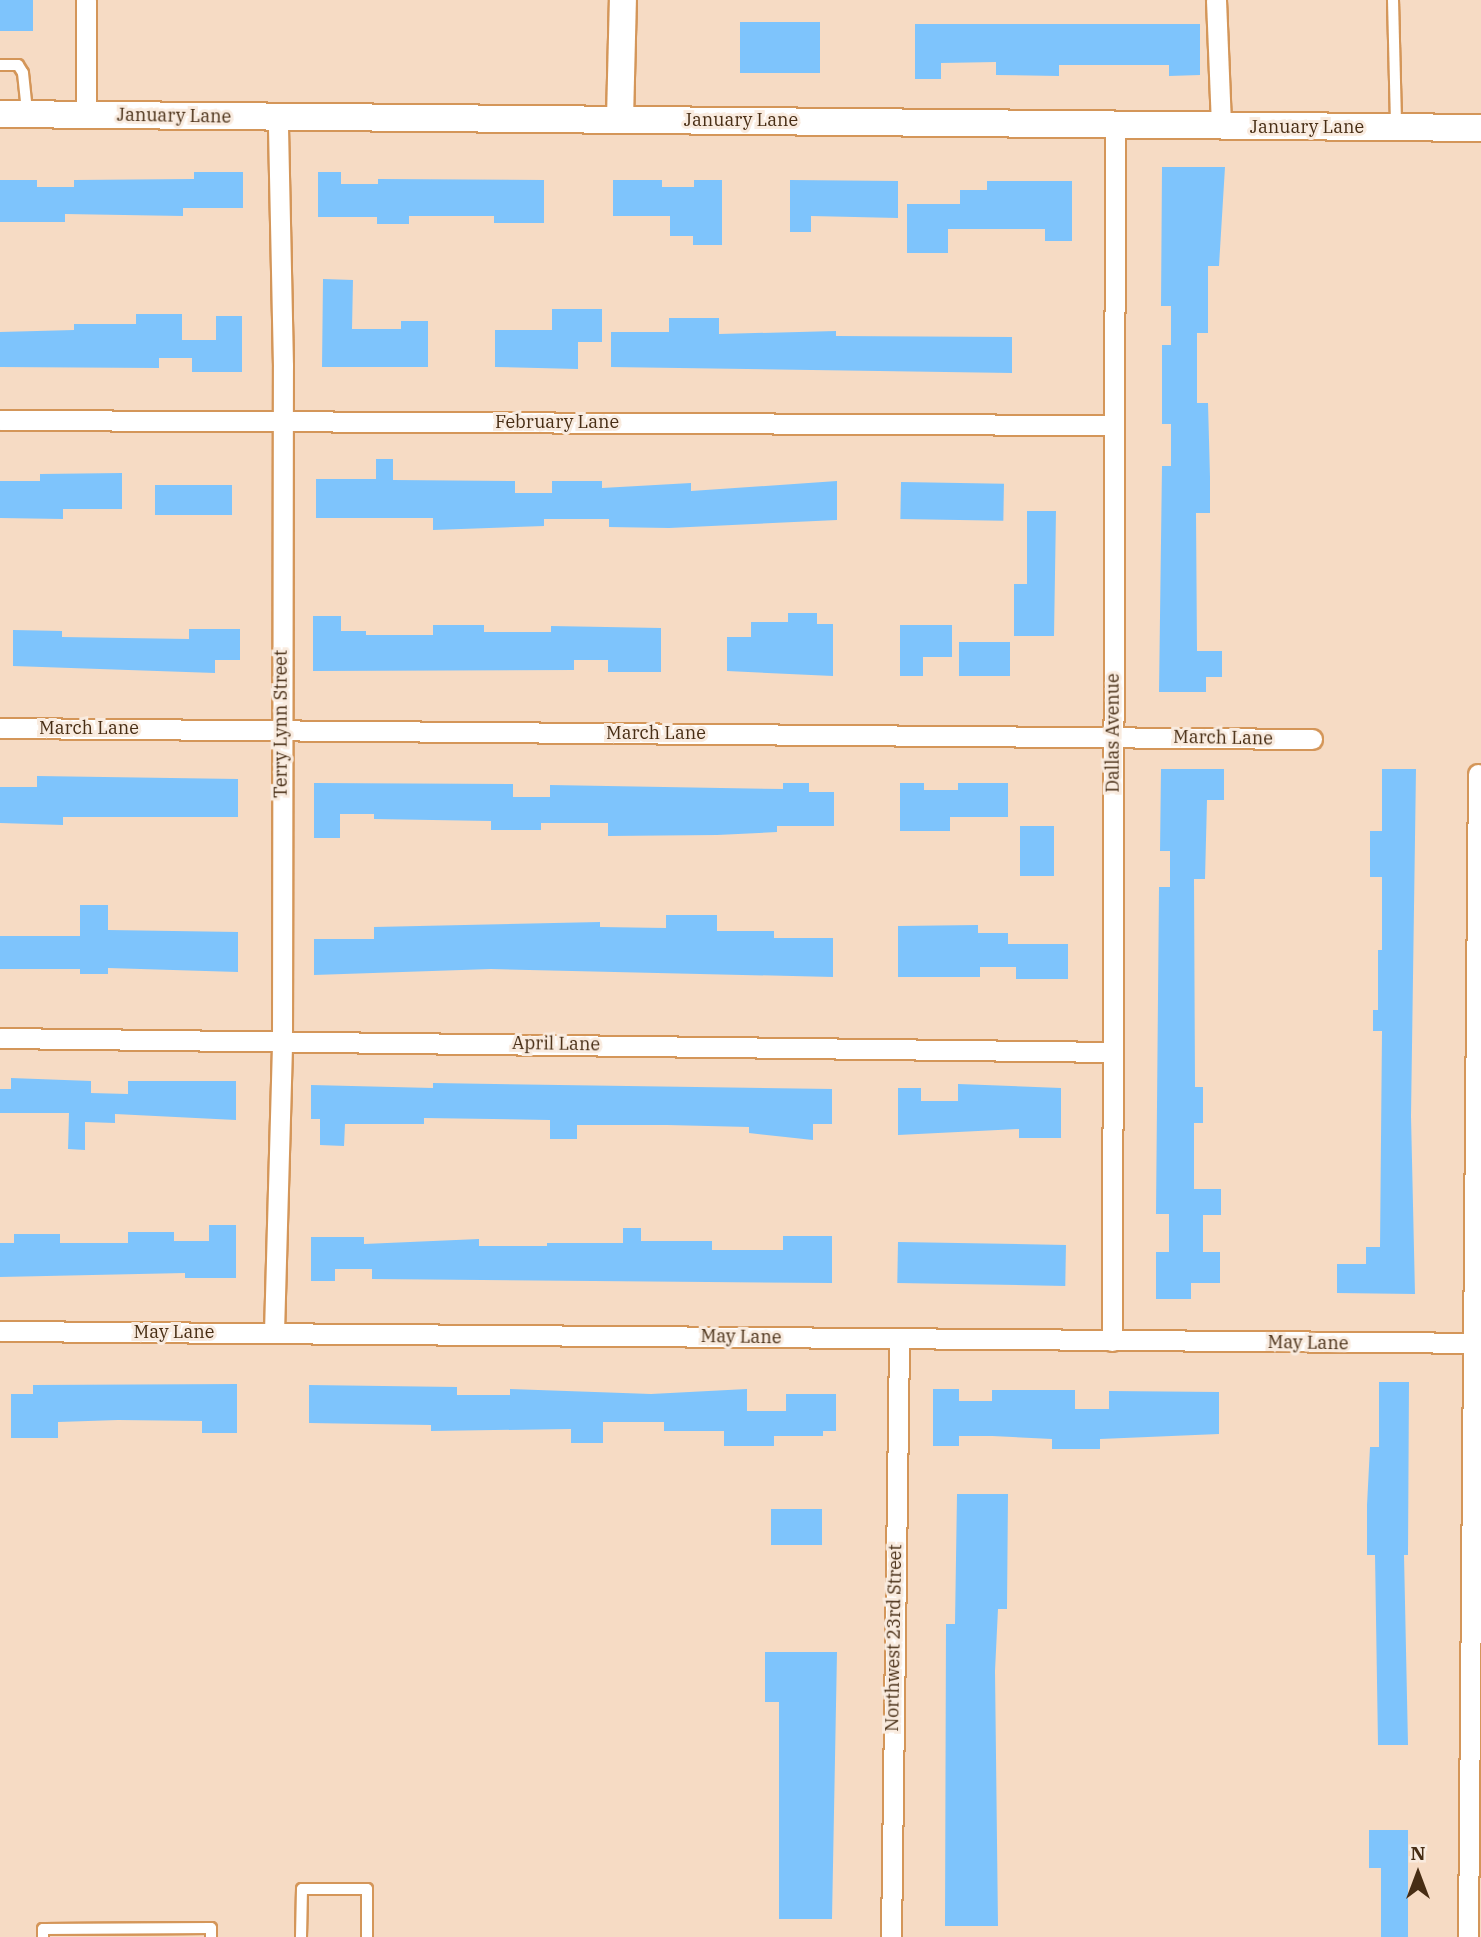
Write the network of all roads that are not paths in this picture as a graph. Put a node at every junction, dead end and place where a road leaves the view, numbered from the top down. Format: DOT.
graph roads {
  1 [pos="86,0"];
  2 [pos="623,0"];
  3 [pos="1216,0"];
  4 [pos="1393,0"];
  5 [pos="0,65"];
  6 [pos="0,114"];
  7 [pos="27,114"];
  8 [pos="86,115"];
  9 [pos="278,117"];
  10 [pos="620,119"];
  11 [pos="1115,125"];
  12 [pos="1221,126"];
  13 [pos="1396,128"];
  14 [pos="1481,128"];
  15 [pos="0,420"];
  16 [pos="281,421"];
  17 [pos="1114,425"];
  18 [pos="0,727"];
  19 [pos="281,730"];
  20 [pos="1113,737"];
  21 [pos="1312,739"];
  22 [pos="1478,774"];
  23 [pos="0,1038"];
  24 [pos="282,1041"];
  25 [pos="1112,1052"];
  26 [pos="0,1331"];
  27 [pos="274,1332"];
  28 [pos="899,1339"];
  29 [pos="1112,1341"];
  30 [pos="1477,1345"];
  31 [pos="43,1937"];
  32 [pos="211,1937"];
  33 [pos="301,1937"];
  34 [pos="367,1937"];
  35 [pos="891,1937"];
  36 [pos="1468,1937"];
  1 -- 8 [label="street"];
  2 -- 10 [label="street"];
  3 -- 12 [label="street"];
  4 -- 13 [label="lane"];
  5 -- 7 [label="lane"];
  6 -- 7 [label="street, January Lane"];
  7 -- 8 [label="street, January Lane"];
  8 -- 9 [label="street, January Lane"];
  9 -- 10 [label="street, January Lane"];
  9 -- 16 [label="street, Terry Lynn Street"];
  10 -- 11 [label="street, January Lane"];
  11 -- 12 [label="street, January Lane"];
  11 -- 17 [label="street, Dallas Avenue"];
  12 -- 13 [label="street, January Lane"];
  13 -- 14 [label="street, January Lane"];
  15 -- 16 [label="street, February Lane"];
  16 -- 17 [label="street, February Lane"];
  16 -- 19 [label="street, Terry Lynn Street"];
  17 -- 20 [label="street, Dallas Avenue"];
  18 -- 19 [label="street, March Lane"];
  19 -- 20 [label="street, March Lane"];
  19 -- 24 [label="street, Terry Lynn Street"];
  20 -- 21 [label="street, March Lane"];
  20 -- 25 [label="street, Dallas Avenue"];
  22 -- 30 [label="street"];
  23 -- 24 [label="street, April Lane"];
  24 -- 25 [label="street, April Lane"];
  24 -- 27 [label="street, Terry Lynn Street"];
  25 -- 29 [label="street, Dallas Avenue"];
  26 -- 27 [label="street, May Lane"];
  27 -- 28 [label="street, May Lane"];
  28 -- 29 [label="street, May Lane"];
  28 -- 35 [label="street, Northwest 23rd Street"];
  29 -- 30 [label="street, May Lane"];
  30 -- 36 [label="street"];
  31 -- 32 [label="lane"];
  33 -- 34 [label="lane"];
}
